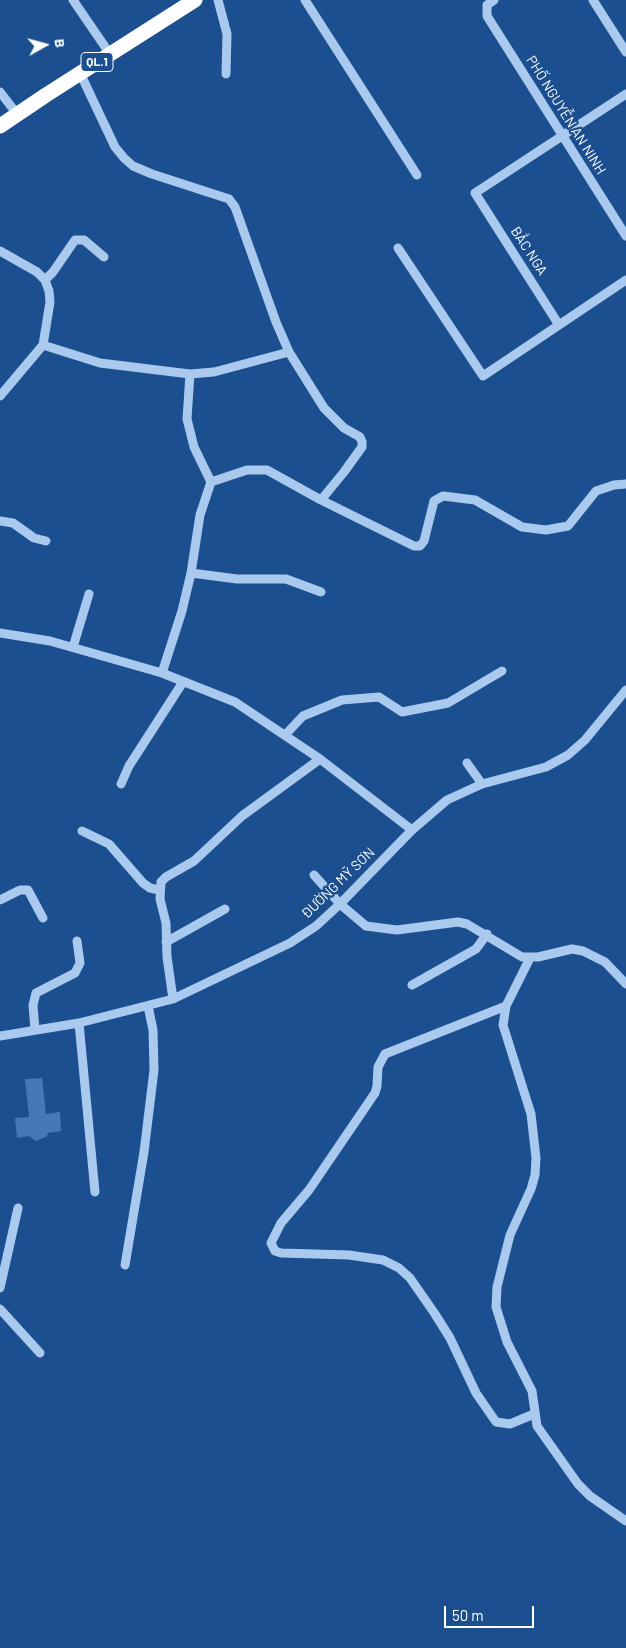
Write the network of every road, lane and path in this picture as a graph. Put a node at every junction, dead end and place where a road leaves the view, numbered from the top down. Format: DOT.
graph roads {
  1 [pos="73,0"];
  2 [pos="218,0"];
  3 [pos="305,0"];
  4 [pos="494,0"];
  5 [pos="593,0"];
  6 [pos="190,2"];
  7 [pos="626,52"];
  8 [pos="110,54"];
  9 [pos="80,73"];
  10 [pos="226,74"];
  11 [pos="0,92"];
  12 [pos="626,94"];
  13 [pos="17,114"];
  14 [pos="0,126"];
  15 [pos="563,134"];
  16 [pos="417,174"];
  17 [pos="626,236"];
  18 [pos="398,248"];
  19 [pos="0,251"];
  20 [pos="104,257"];
  21 [pos="45,280"];
  22 [pos="626,280"];
  23 [pos="559,325"];
  24 [pos="43,345"];
  25 [pos="289,352"];
  26 [pos="190,374"];
  27 [pos="0,396"];
  28 [pos="211,482"];
  29 [pos="626,484"];
  30 [pos="321,500"];
  31 [pos="0,521"];
  32 [pos="46,541"];
  33 [pos="191,573"];
  34 [pos="321,592"];
  35 [pos="89,594"];
  36 [pos="0,633"];
  37 [pos="73,647"];
  38 [pos="502,671"];
  39 [pos="162,673"];
  40 [pos="183,682"];
  41 [pos="626,690"];
  42 [pos="285,735"];
  43 [pos="320,760"];
  44 [pos="467,763"];
  45 [pos="121,784"];
  46 [pos="482,784"];
  47 [pos="412,830"];
  48 [pos="82,831"];
  49 [pos="314,875"];
  50 [pos="159,890"];
  51 [pos="0,900"];
  52 [pos="340,904"];
  53 [pos="225,909"];
  54 [pos="44,918"];
  55 [pos="487,934"];
  56 [pos="77,941"];
  57 [pos="166,942"];
  58 [pos="530,958"];
  59 [pos="626,984"];
  60 [pos="412,985"];
  61 [pos="173,998"];
  62 [pos="148,1006"];
  63 [pos="506,1006"];
  64 [pos="79,1023"];
  65 [pos="35,1030"];
  66 [pos="0,1036"];
  67 [pos="95,1192"];
  68 [pos="18,1208"];
  69 [pos="125,1266"];
  70 [pos="0,1288"];
  71 [pos="0,1309"];
  72 [pos="40,1353"];
  73 [pos="534,1414"];
  74 [pos="626,1521"];
  1 -- 8 [label="street"];
  2 -- 10 [label="street"];
  3 -- 16 [label="street"];
  4 -- 15 [label="street, PHỐ NGUYỄN AN NINH"];
  5 -- 7 [label="street"];
  6 -- 8 [label="highway, QL.1"];
  8 -- 9 [label="highway, QL.1"];
  9 -- 13 [label="highway, QL.1"];
  9 -- 25 [label="street"];
  11 -- 13 [label="street"];
  12 -- 15 [label="street"];
  13 -- 14 [label="highway, QL.1"];
  15 -- 17 [label="street, PHỐ NGUYỄN AN NINH"];
  15 -- 23 [label="street, BẮC NGA"];
  18 -- 23 [label="street"];
  19 -- 21 [label="street"];
  20 -- 21 [label="street"];
  21 -- 24 [label="street"];
  22 -- 23 [label="street"];
  24 -- 26 [label="street"];
  24 -- 27 [label="street"];
  25 -- 26 [label="street"];
  25 -- 30 [label="street"];
  26 -- 28 [label="street"];
  28 -- 30 [label="street"];
  28 -- 33 [label="street"];
  29 -- 30 [label="street"];
  31 -- 32 [label="street"];
  33 -- 34 [label="street"];
  33 -- 39 [label="street"];
  35 -- 37 [label="street"];
  36 -- 37 [label="street"];
  37 -- 39 [label="street"];
  38 -- 42 [label="street"];
  39 -- 40 [label="street"];
  40 -- 42 [label="street"];
  40 -- 45 [label="street"];
  41 -- 46 [label="street, ĐƯỜNG MỸ SƠN"];
  42 -- 43 [label="street"];
  43 -- 47 [label="street"];
  43 -- 50 [label="street"];
  44 -- 46 [label="street"];
  46 -- 47 [label="street, ĐƯỜNG MỸ SƠN"];
  47 -- 52 [label="street, ĐƯỜNG MỸ SƠN"];
  48 -- 50 [label="street"];
  49 -- 52 [label="street"];
  50 -- 57 [label="street"];
  51 -- 54 [label="street"];
  52 -- 55 [label="street"];
  52 -- 61 [label="street, ĐƯỜNG MỸ SƠN"];
  53 -- 57 [label="street"];
  55 -- 58 [label="street"];
  55 -- 60 [label="street"];
  56 -- 65 [label="street"];
  57 -- 61 [label="street"];
  58 -- 59 [label="street"];
  58 -- 63 [label="street"];
  61 -- 62 [label="street, ĐƯỜNG MỸ SƠN"];
  62 -- 64 [label="street, ĐƯỜNG MỸ SƠN"];
  62 -- 69 [label="street"];
  63 -- 73 [label="street"];
  63 -- 73 [label="street"];
  64 -- 65 [label="street, ĐƯỜNG MỸ SƠN"];
  64 -- 67 [label="street"];
  65 -- 66 [label="street, ĐƯỜNG MỸ SƠN"];
  68 -- 70 [label="street"];
  71 -- 72 [label="street"];
  73 -- 74 [label="street"];
}
